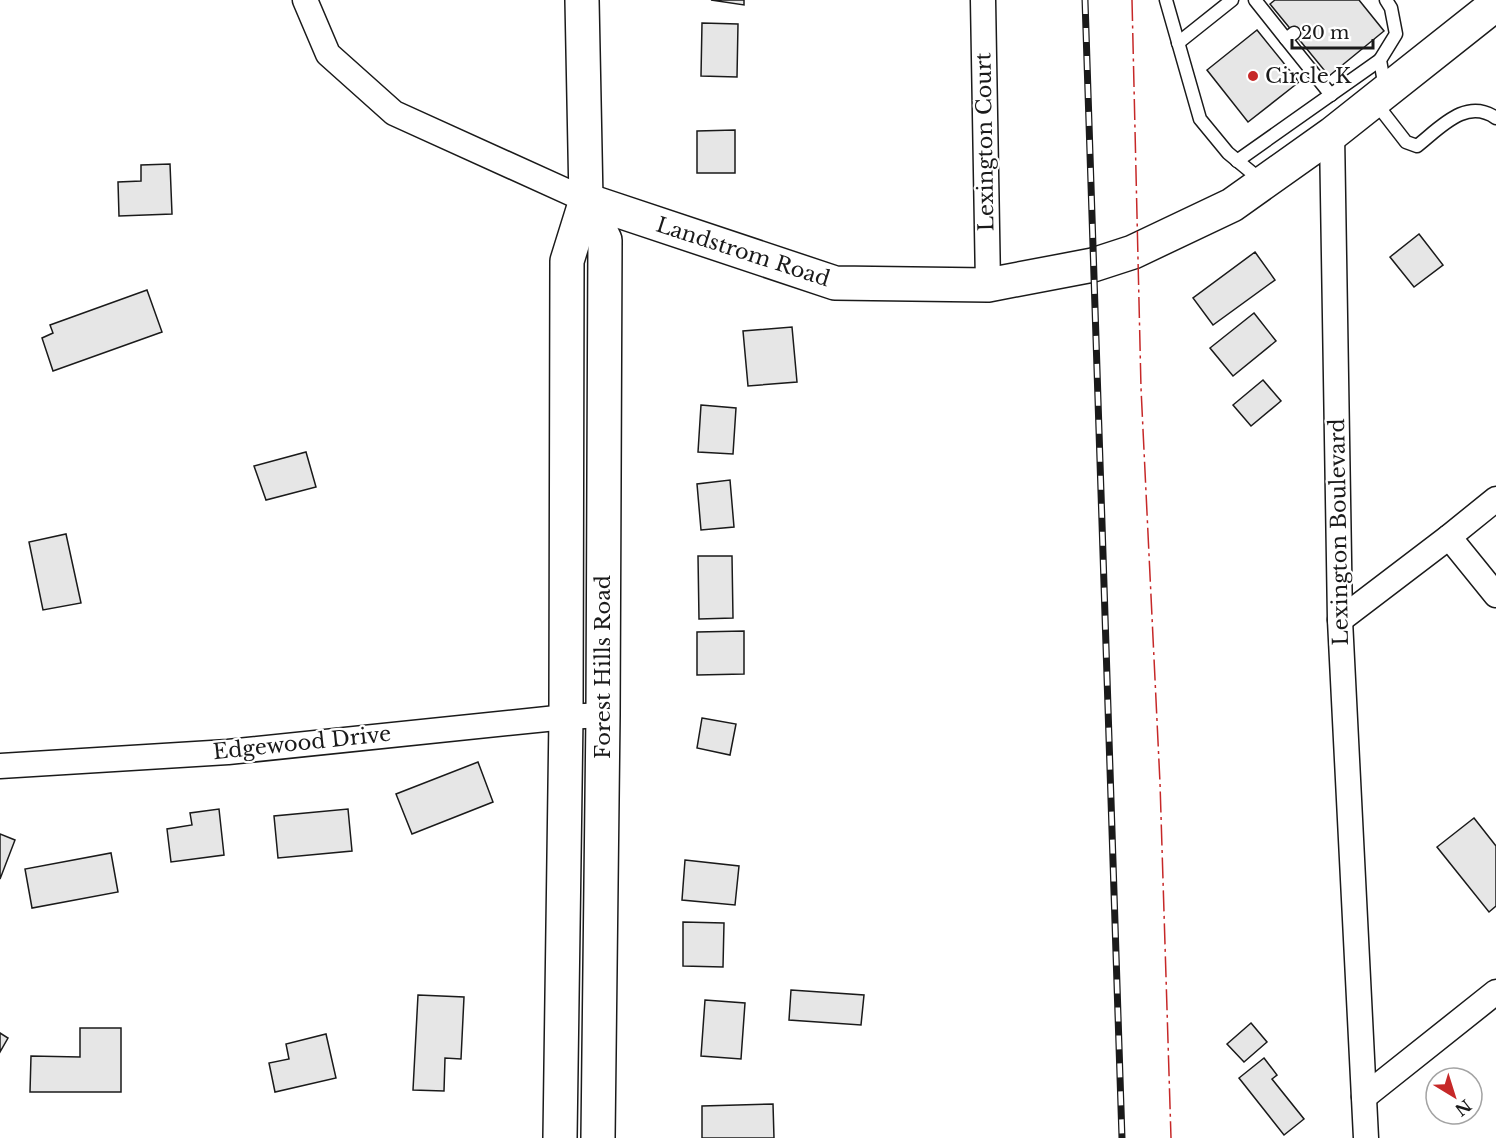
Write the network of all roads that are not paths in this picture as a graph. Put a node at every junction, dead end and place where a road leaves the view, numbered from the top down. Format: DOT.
graph roads {
  1 [pos="305,0"];
  2 [pos="582,0"];
  3 [pos="588,0"];
  4 [pos="983,0"];
  5 [pos="1166,0"];
  6 [pos="1232,0"];
  7 [pos="1255,0"];
  8 [pos="1386,0"];
  9 [pos="1496,4"];
  10 [pos="1178,43"];
  11 [pos="582,48"];
  12 [pos="1380,60"];
  13 [pos="1331,95"];
  14 [pos="1380,96"];
  15 [pos="1496,118"];
  16 [pos="1332,134"];
  17 [pos="1237,160"];
  18 [pos="1264,182"];
  19 [pos="586,200"];
  20 [pos="988,285"];
  21 [pos="1496,499"];
  22 [pos="1449,537"];
  23 [pos="1496,595"];
  24 [pos="1340,620"];
  25 [pos="603,715"];
  26 [pos="566,717"];
  27 [pos="0,766"];
  28 [pos="1496,992"];
  29 [pos="1364,1097"];
  30 [pos="598,1134"];
  31 [pos="560,1138"];
  32 [pos="1366,1138"];
  1 -- 19 [label="street, Landstrom Road"];
  2 -- 11 [label="street, Forest Hills Road"];
  3 -- 11 [label="street, Forest Hills Road"];
  4 -- 20 [label="street, Lexington Court"];
  5 -- 10 [label="lane"];
  6 -- 10 [label="lane"];
  7 -- 13 [label="lane"];
  8 -- 12 [label="lane"];
  9 -- 14 [label="street"];
  10 -- 17 [label="lane"];
  11 -- 19 [label="street, Forest Hills Road"];
  12 -- 13 [label="lane"];
  12 -- 14 [label="lane"];
  13 -- 17 [label="lane"];
  14 -- 15 [label="lane"];
  14 -- 16 [label="street"];
  16 -- 18 [label="street, Landstrom Road"];
  16 -- 24 [label="street, Lexington Boulevard"];
  17 -- 18 [label="lane"];
  18 -- 20 [label="street, Landstrom Road"];
  19 -- 20 [label="street, Landstrom Road"];
  19 -- 25 [label="street, Forest Hills Road"];
  19 -- 26 [label="street, Forest Hills Road"];
  21 -- 22 [label="street"];
  22 -- 23 [label="street"];
  22 -- 24 [label="street"];
  24 -- 29 [label="street, Lexington Boulevard"];
  25 -- 26 [label="street, Edgewood Drive"];
  25 -- 30 [label="street, Forest Hills Road"];
  26 -- 27 [label="street, Edgewood Drive"];
  26 -- 31 [label="street, Forest Hills Road"];
  28 -- 29 [label="street"];
  29 -- 32 [label="street, Lexington Boulevard"];
  30 -- 31 [label="street"];
}
